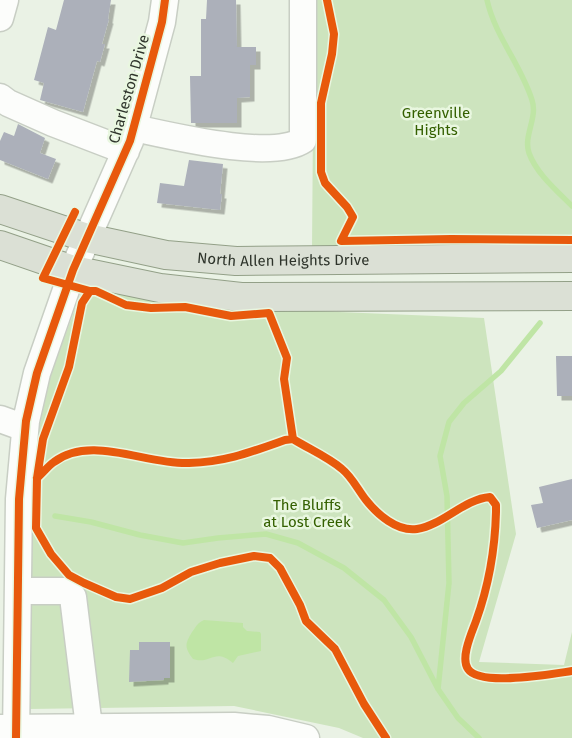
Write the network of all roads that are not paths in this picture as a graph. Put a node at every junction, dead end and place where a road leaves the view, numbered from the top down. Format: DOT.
graph roads {
  1 [pos="5,0"];
  2 [pos="165,0"];
  3 [pos="303,0"];
  4 [pos="0,18"];
  5 [pos="0,97"];
  6 [pos="130,140"];
  7 [pos="0,209"];
  8 [pos="87,238"];
  9 [pos="0,246"];
  10 [pos="572,258"];
  11 [pos="73,270"];
  12 [pos="572,296"];
  13 [pos="0,419"];
  14 [pos="25,428"];
  15 [pos="18,591"];
  16 [pos="89,728"];
  17 [pos="10,732"];
  18 [pos="306,738"];
  1 -- 4 [label="street"];
  2 -- 6 [label="street, Charleston Drive"];
  3 -- 6 [label="street"];
  5 -- 6 [label="street"];
  6 -- 8 [label="street, Charleston Drive"];
  7 -- 8 [label="main road, North Allen Heights Drive"];
  8 -- 10 [label="main road, North Allen Heights Drive"];
  8 -- 11 [label="street, Charleston Drive"];
  9 -- 11 [label="main road"];
  11 -- 12 [label="main road"];
  11 -- 14 [label="street, Charleston Drive"];
  13 -- 14 [label="street"];
  14 -- 15 [label="street, Charleston Drive"];
  15 -- 16 [label="street"];
  15 -- 17 [label="street, Charleston Drive"];
  16 -- 17 [label="street"];
  16 -- 18 [label="street"];
}
